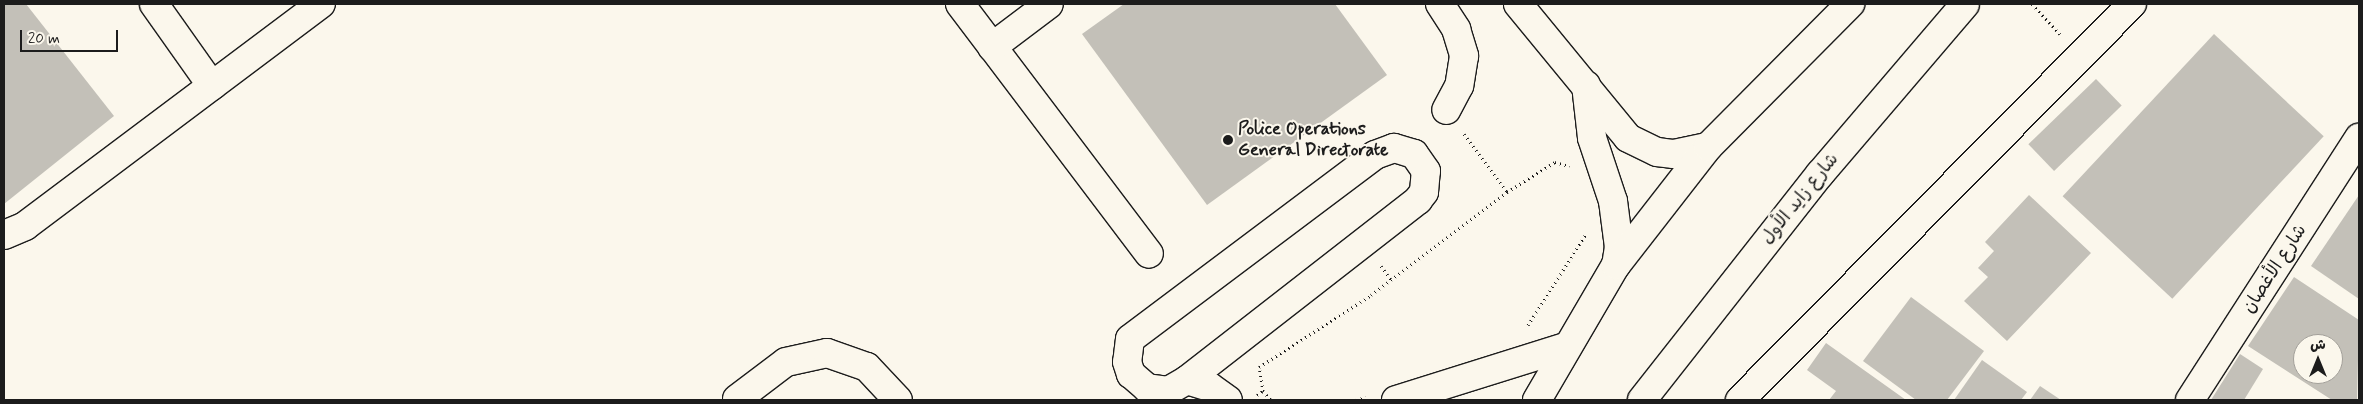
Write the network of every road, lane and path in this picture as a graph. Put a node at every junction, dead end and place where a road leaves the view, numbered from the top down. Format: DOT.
graph roads {
  1 [pos="154,4"];
  2 [pos="321,4"];
  3 [pos="960,4"];
  4 [pos="1049,4"];
  5 [pos="1440,4"];
  6 [pos="1518,4"];
  7 [pos="1850,4"];
  8 [pos="1965,4"];
  9 [pos="2032,4"];
  10 [pos="2132,4"];
  11 [pos="992,46"];
  12 [pos="2081,56"];
  13 [pos="1586,85"];
  14 [pos="212,86"];
  15 [pos="1446,110"];
  16 [pos="2359,138"];
  17 [pos="1708,147"];
  18 [pos="1577,169"];
  19 [pos="1508,192"];
  20 [pos="1613,201"];
  21 [pos="4,234"];
  22 [pos="1149,254"];
  23 [pos="1616,265"];
  24 [pos="1525,329"];
  25 [pos="1566,347"];
  26 [pos="1222,353"];
  27 [pos="1187,380"];
  28 [pos="1263,391"];
  29 [pos="1385,397"];
  30 [pos="736,400"];
  31 [pos="898,400"];
  32 [pos="1229,400"];
  33 [pos="1250,400"];
  34 [pos="1271,400"];
  35 [pos="1356,400"];
  36 [pos="1537,400"];
  37 [pos="1642,400"];
  38 [pos="1740,400"];
  39 [pos="2190,400"];
  1 -- 14 [label="street"];
  2 -- 14 [label="street"];
  3 -- 11 [label="street"];
  4 -- 11 [label="street"];
  5 -- 15 [label="street"];
  6 -- 13 [label="street"];
  7 -- 17 [label="street"];
  8 -- 37 [label="street, شارع زايد الأول"];
  9 -- 12 [label="path"];
  10 -- 12 [label="street"];
  11 -- 22 [label="street"];
  12 -- 38 [label="street"];
  13 -- 17 [label="street"];
  13 -- 20 [label="street"];
  14 -- 21 [label="street"];
  15 -- 19 [label="path"];
  16 -- 39 [label="street, شارع الأغصان"];
  17 -- 23 [label="street"];
  18 -- 19 [label="path"];
  19 -- 28 [label="path"];
  20 -- 23 [label="street"];
  20 -- 24 [label="path"];
  23 -- 25 [label="street"];
  25 -- 29 [label="street"];
  25 -- 36 [label="street"];
  26 -- 27 [label="street"];
  26 -- 27 [label="street"];
  26 -- 32 [label="street"];
  27 -- 32 [label="street"];
  28 -- 33 [label="path"];
  28 -- 34 [label="path"];
  29 -- 35 [label="path"];
  30 -- 31 [label="street"];
}
